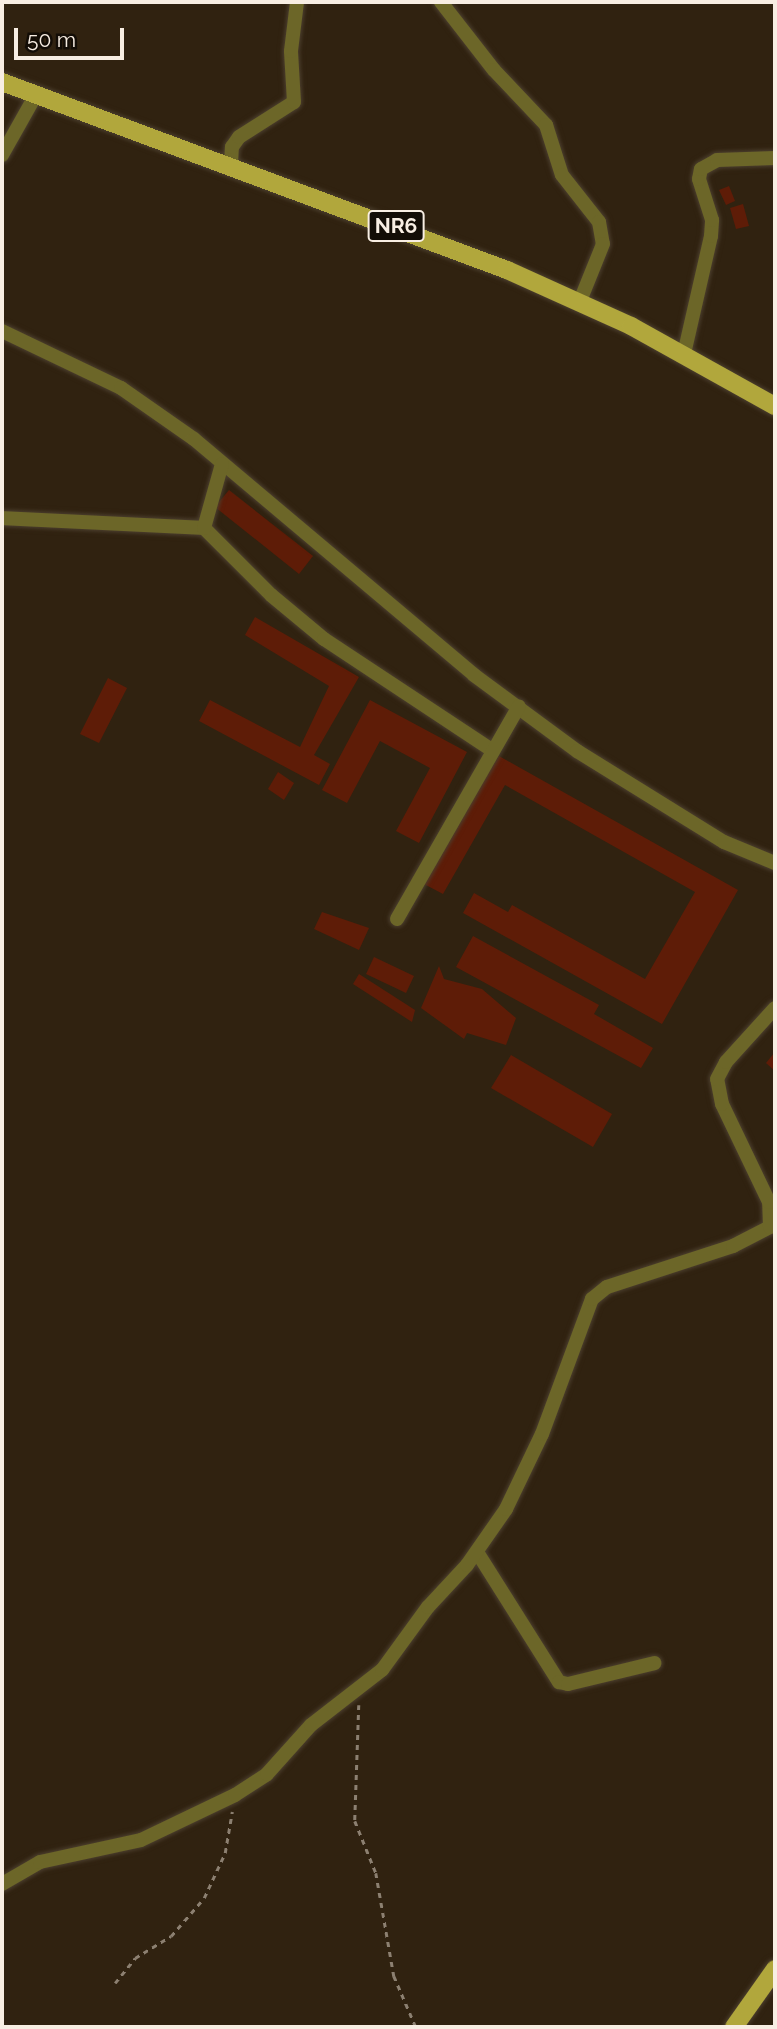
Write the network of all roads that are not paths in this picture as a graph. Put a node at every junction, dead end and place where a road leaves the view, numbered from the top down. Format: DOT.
graph roads {
  1 [pos="297,2"];
  2 [pos="441,2"];
  3 [pos="2,82"];
  4 [pos="37,93"];
  5 [pos="2,155"];
  6 [pos="775,158"];
  7 [pos="231,164"];
  8 [pos="580,301"];
  9 [pos="2,331"];
  10 [pos="684,354"];
  11 [pos="775,406"];
  12 [pos="222,464"];
  13 [pos="2,518"];
  14 [pos="204,528"];
  15 [pos="519,706"];
  16 [pos="492,750"];
  17 [pos="775,863"];
  18 [pos="397,919"];
  19 [pos="775,1008"];
  20 [pos="477,1552"];
  21 [pos="655,1662"];
  22 [pos="2,1884"];
  23 [pos="775,1969"];
  24 [pos="734,2027"];
  1 -- 7 [label="street"];
  2 -- 8 [label="street"];
  3 -- 4 [label="main road, NR6"];
  4 -- 5 [label="street"];
  4 -- 7 [label="main road, NR6"];
  6 -- 10 [label="street"];
  7 -- 8 [label="main road, NR6"];
  8 -- 10 [label="main road, NR6"];
  9 -- 12 [label="street"];
  10 -- 11 [label="main road, NR6"];
  12 -- 14 [label="street"];
  12 -- 15 [label="street"];
  13 -- 14 [label="street"];
  14 -- 16 [label="street"];
  15 -- 16 [label="street"];
  15 -- 17 [label="street"];
  16 -- 18 [label="street"];
  19 -- 20 [label="street"];
  20 -- 21 [label="street"];
  20 -- 22 [label="street"];
  23 -- 24 [label="main road"];
}
